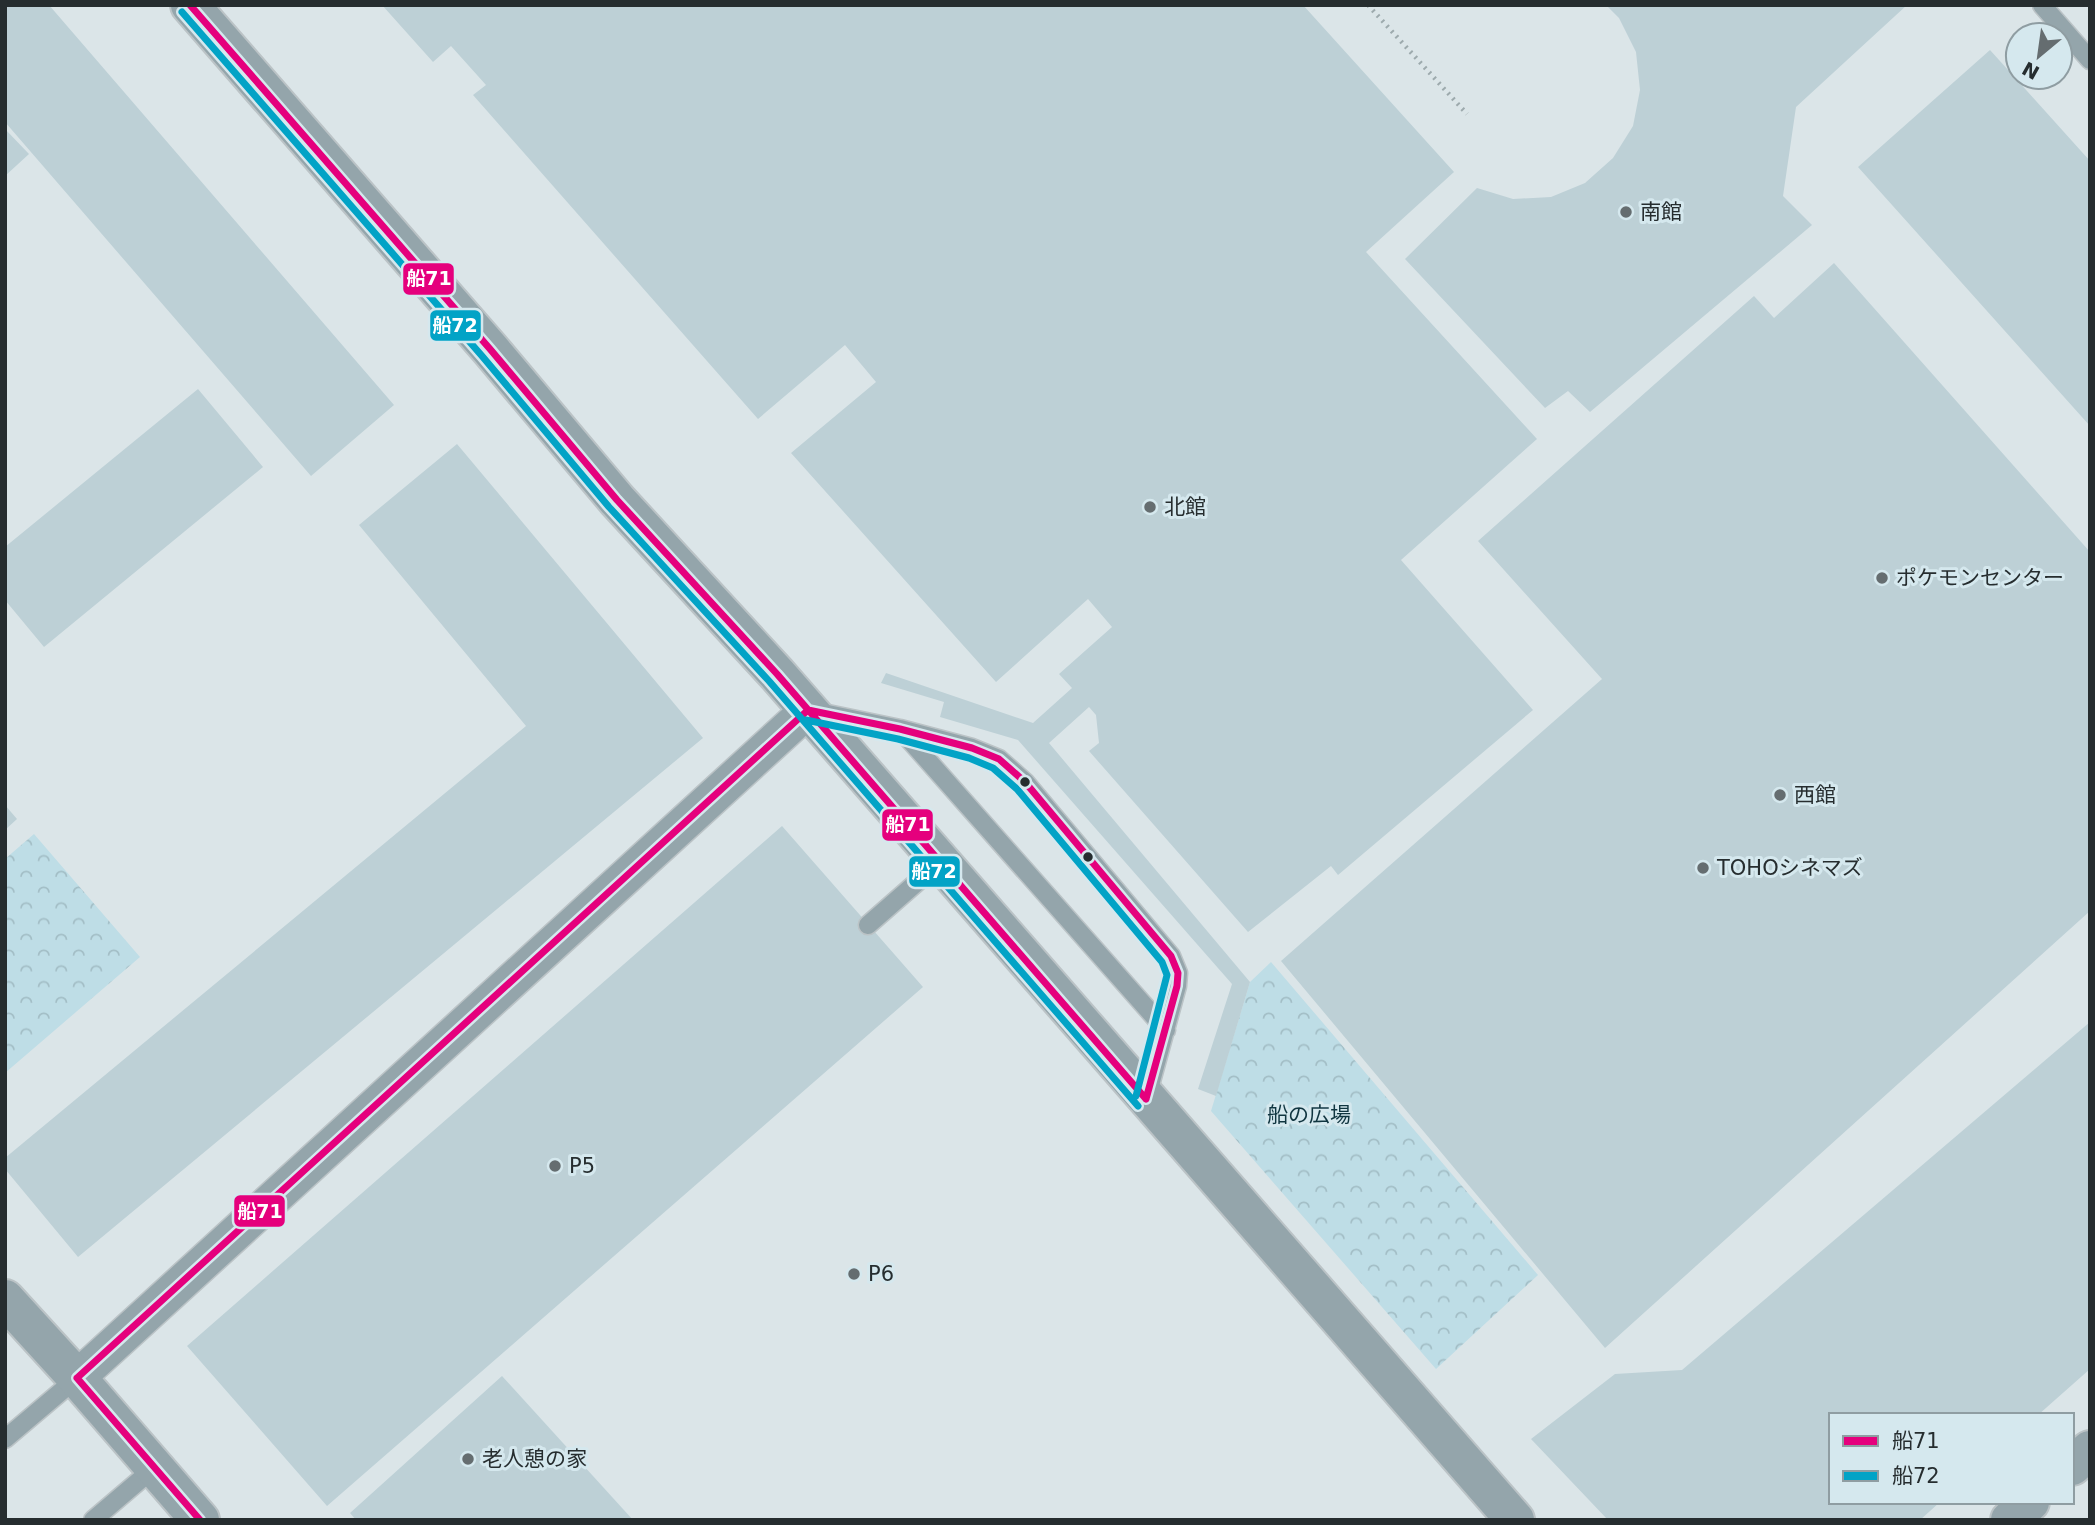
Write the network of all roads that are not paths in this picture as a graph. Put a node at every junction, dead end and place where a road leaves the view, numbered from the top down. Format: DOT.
graph roads {
  1 [pos="190,5"];
  2 [pos="2042,5"];
  3 [pos="2090,61"];
  4 [pos="808,710"];
  5 [pos="900,729"];
  6 [pos="940,862"];
  7 [pos="869,925"];
  8 [pos="1166,1030"];
  9 [pos="1146,1099"];
  10 [pos="5,1299"];
  11 [pos="77,1378"];
  12 [pos="5,1439"];
  13 [pos="2090,1451"];
  14 [pos="2074,1464"];
  15 [pos="153,1468"];
  16 [pos="2028,1504"];
  17 [pos="93,1520"];
  18 [pos="200,1520"];
  19 [pos="1516,1520"];
  20 [pos="2010,1520"];
  1 -- 4 [label="street"];
  2 -- 3 [label="lane"];
  4 -- 5 [label="lane"];
  4 -- 6 [label="street"];
  4 -- 11 [label="street"];
  5 -- 8 [label="lane"];
  5 -- 8 [label="lane"];
  6 -- 7 [label="lane"];
  6 -- 9 [label="street"];
  8 -- 9 [label="lane"];
  9 -- 19 [label="street"];
  10 -- 11 [label="street"];
  11 -- 12 [label="lane"];
  11 -- 15 [label="street"];
  13 -- 14 [label="street"];
  15 -- 17 [label="lane"];
  15 -- 18 [label="street"];
  16 -- 20 [label="street"];
}
